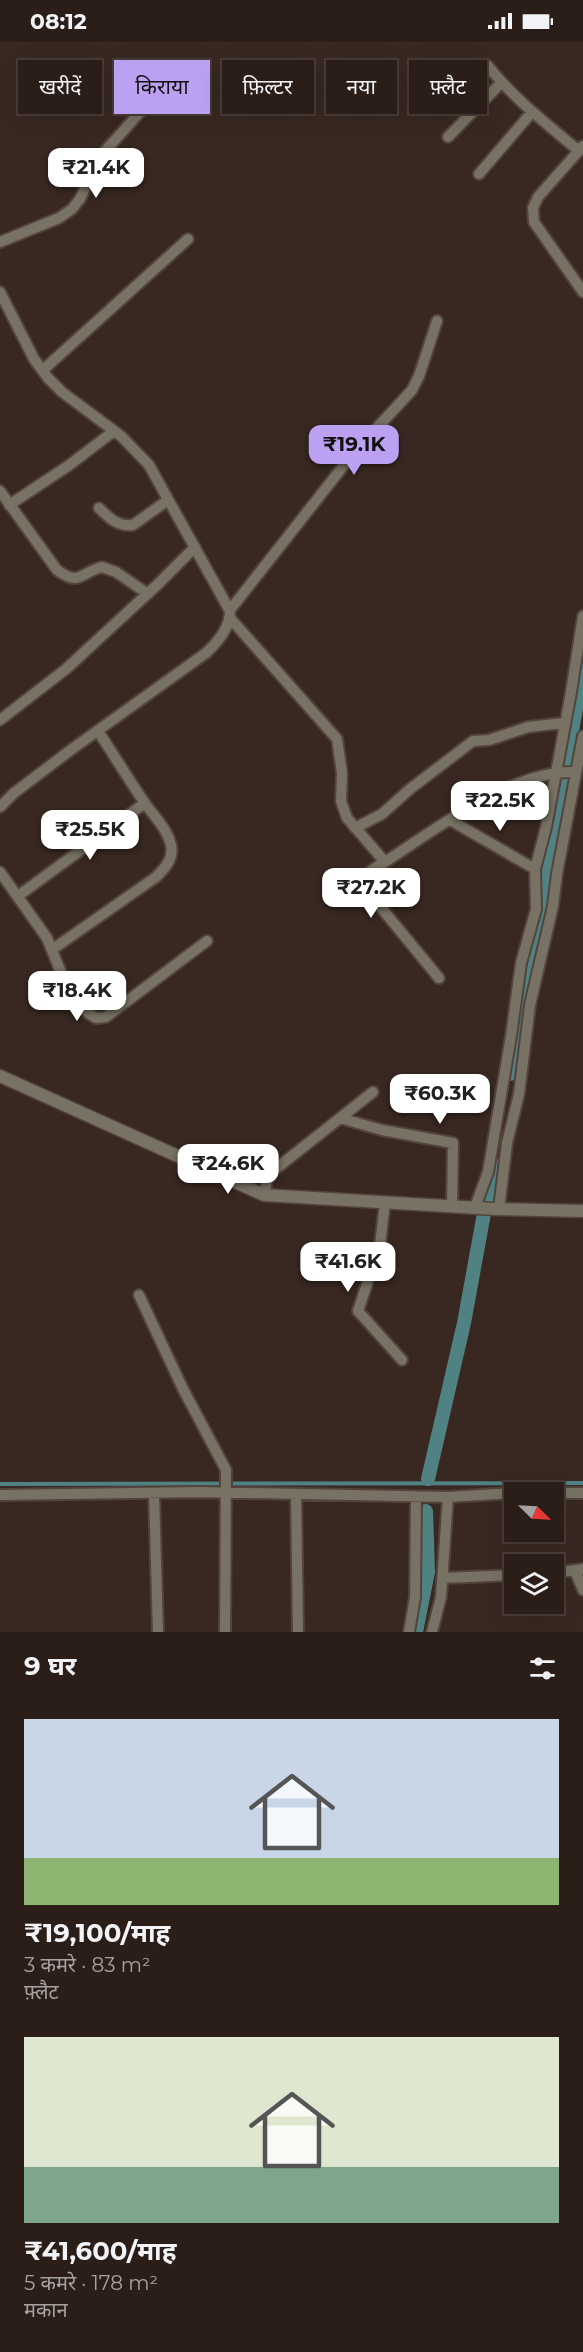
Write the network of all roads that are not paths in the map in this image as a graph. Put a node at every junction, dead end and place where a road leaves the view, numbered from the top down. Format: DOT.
graph roads {
  1 [pos="488,66"];
  2 [pos="501,83"];
  3 [pos="532,112"];
  4 [pos="138,114"];
  5 [pos="448,137"];
  6 [pos="581,148"];
  7 [pos="479,174"];
  8 [pos="189,239"];
  9 [pos="0,242"];
  10 [pos="0,292"];
  11 [pos="583,292"];
  12 [pos="436,321"];
  13 [pos="43,370"];
  14 [pos="114,431"];
  15 [pos="0,491"];
  16 [pos="168,500"];
  17 [pos="9,505"];
  18 [pos="99,508"];
  19 [pos="195,547"];
  20 [pos="148,594"];
  21 [pos="230,614"];
  22 [pos="583,616"];
  23 [pos="0,720"];
  24 [pos="564,723"];
  25 [pos="98,731"];
  26 [pos="583,736"];
  27 [pos="565,772"];
  28 [pos="144,802"];
  29 [pos="0,807"];
  30 [pos="450,820"];
  31 [pos="355,828"];
  32 [pos="385,862"];
  33 [pos="535,869"];
  34 [pos="0,872"];
  35 [pos="18,896"];
  36 [pos="207,941"];
  37 [pos="53,949"];
  38 [pos="439,978"];
  39 [pos="0,1076"];
  40 [pos="373,1092"];
  41 [pos="340,1118"];
  42 [pos="264,1195"];
  43 [pos="385,1202"];
  44 [pos="452,1205"];
  45 [pos="488,1208"];
  46 [pos="583,1211"];
  47 [pos="139,1295"];
  48 [pos="402,1360"];
  49 [pos="226,1486"];
  50 [pos="154,1493"];
  51 [pos="564,1493"];
  52 [pos="296,1494"];
  53 [pos="504,1494"];
  54 [pos="583,1494"];
  55 [pos="0,1495"];
  56 [pos="416,1497"];
  57 [pos="448,1497"];
  58 [pos="579,1570"];
  59 [pos="564,1572"];
  60 [pos="504,1575"];
  61 [pos="443,1578"];
  62 [pos="583,1590"];
  63 [pos="158,1632"];
  64 [pos="225,1632"];
  65 [pos="298,1632"];
  66 [pos="409,1632"];
  67 [pos="432,1632"];
  1 -- 2 [label="street"];
  2 -- 3 [label="street"];
  2 -- 5 [label="street"];
  3 -- 6 [label="street"];
  3 -- 7 [label="street"];
  4 -- 9 [label="street"];
  6 -- 11 [label="street"];
  8 -- 13 [label="street"];
  10 -- 13 [label="street"];
  12 -- 21 [label="street"];
  13 -- 14 [label="street"];
  14 -- 16 [label="street"];
  14 -- 17 [label="street"];
  15 -- 17 [label="street"];
  16 -- 18 [label="street"];
  16 -- 19 [label="street"];
  17 -- 20 [label="street"];
  19 -- 20 [label="street"];
  19 -- 21 [label="street"];
  20 -- 23 [label="street"];
  21 -- 25 [label="street"];
  21 -- 31 [label="street"];
  22 -- 24 [label="street"];
  24 -- 27 [label="street"];
  24 -- 31 [label="street"];
  25 -- 28 [label="street"];
  25 -- 29 [label="street"];
  26 -- 27 [label="street"];
  27 -- 30 [label="street"];
  27 -- 33 [label="street"];
  27 -- 45 [label="street"];
  28 -- 35 [label="street"];
  28 -- 37 [label="street"];
  30 -- 32 [label="street"];
  30 -- 33 [label="street"];
  31 -- 32 [label="street"];
  32 -- 38 [label="street"];
  33 -- 45 [label="street"];
  34 -- 35 [label="street"];
  35 -- 37 [label="street"];
  36 -- 37 [label="street"];
  39 -- 42 [label="street"];
  40 -- 41 [label="street"];
  41 -- 42 [label="street"];
  41 -- 44 [label="street"];
  42 -- 43 [label="street"];
  43 -- 44 [label="street"];
  43 -- 48 [label="street"];
  44 -- 45 [label="street"];
  45 -- 46 [label="street"];
  47 -- 49 [label="street"];
  49 -- 50 [label="street"];
  49 -- 52 [label="street"];
  49 -- 64 [label="street"];
  50 -- 55 [label="street"];
  50 -- 63 [label="street"];
  51 -- 54 [label="street"];
  52 -- 56 [label="street"];
  52 -- 65 [label="street"];
  53 -- 57 [label="street"];
  56 -- 57 [label="street"];
  56 -- 66 [label="street"];
  57 -- 61 [label="street"];
  58 -- 59 [label="street"];
  58 -- 62 [label="street"];
  60 -- 61 [label="street"];
  61 -- 67 [label="street"];
}
